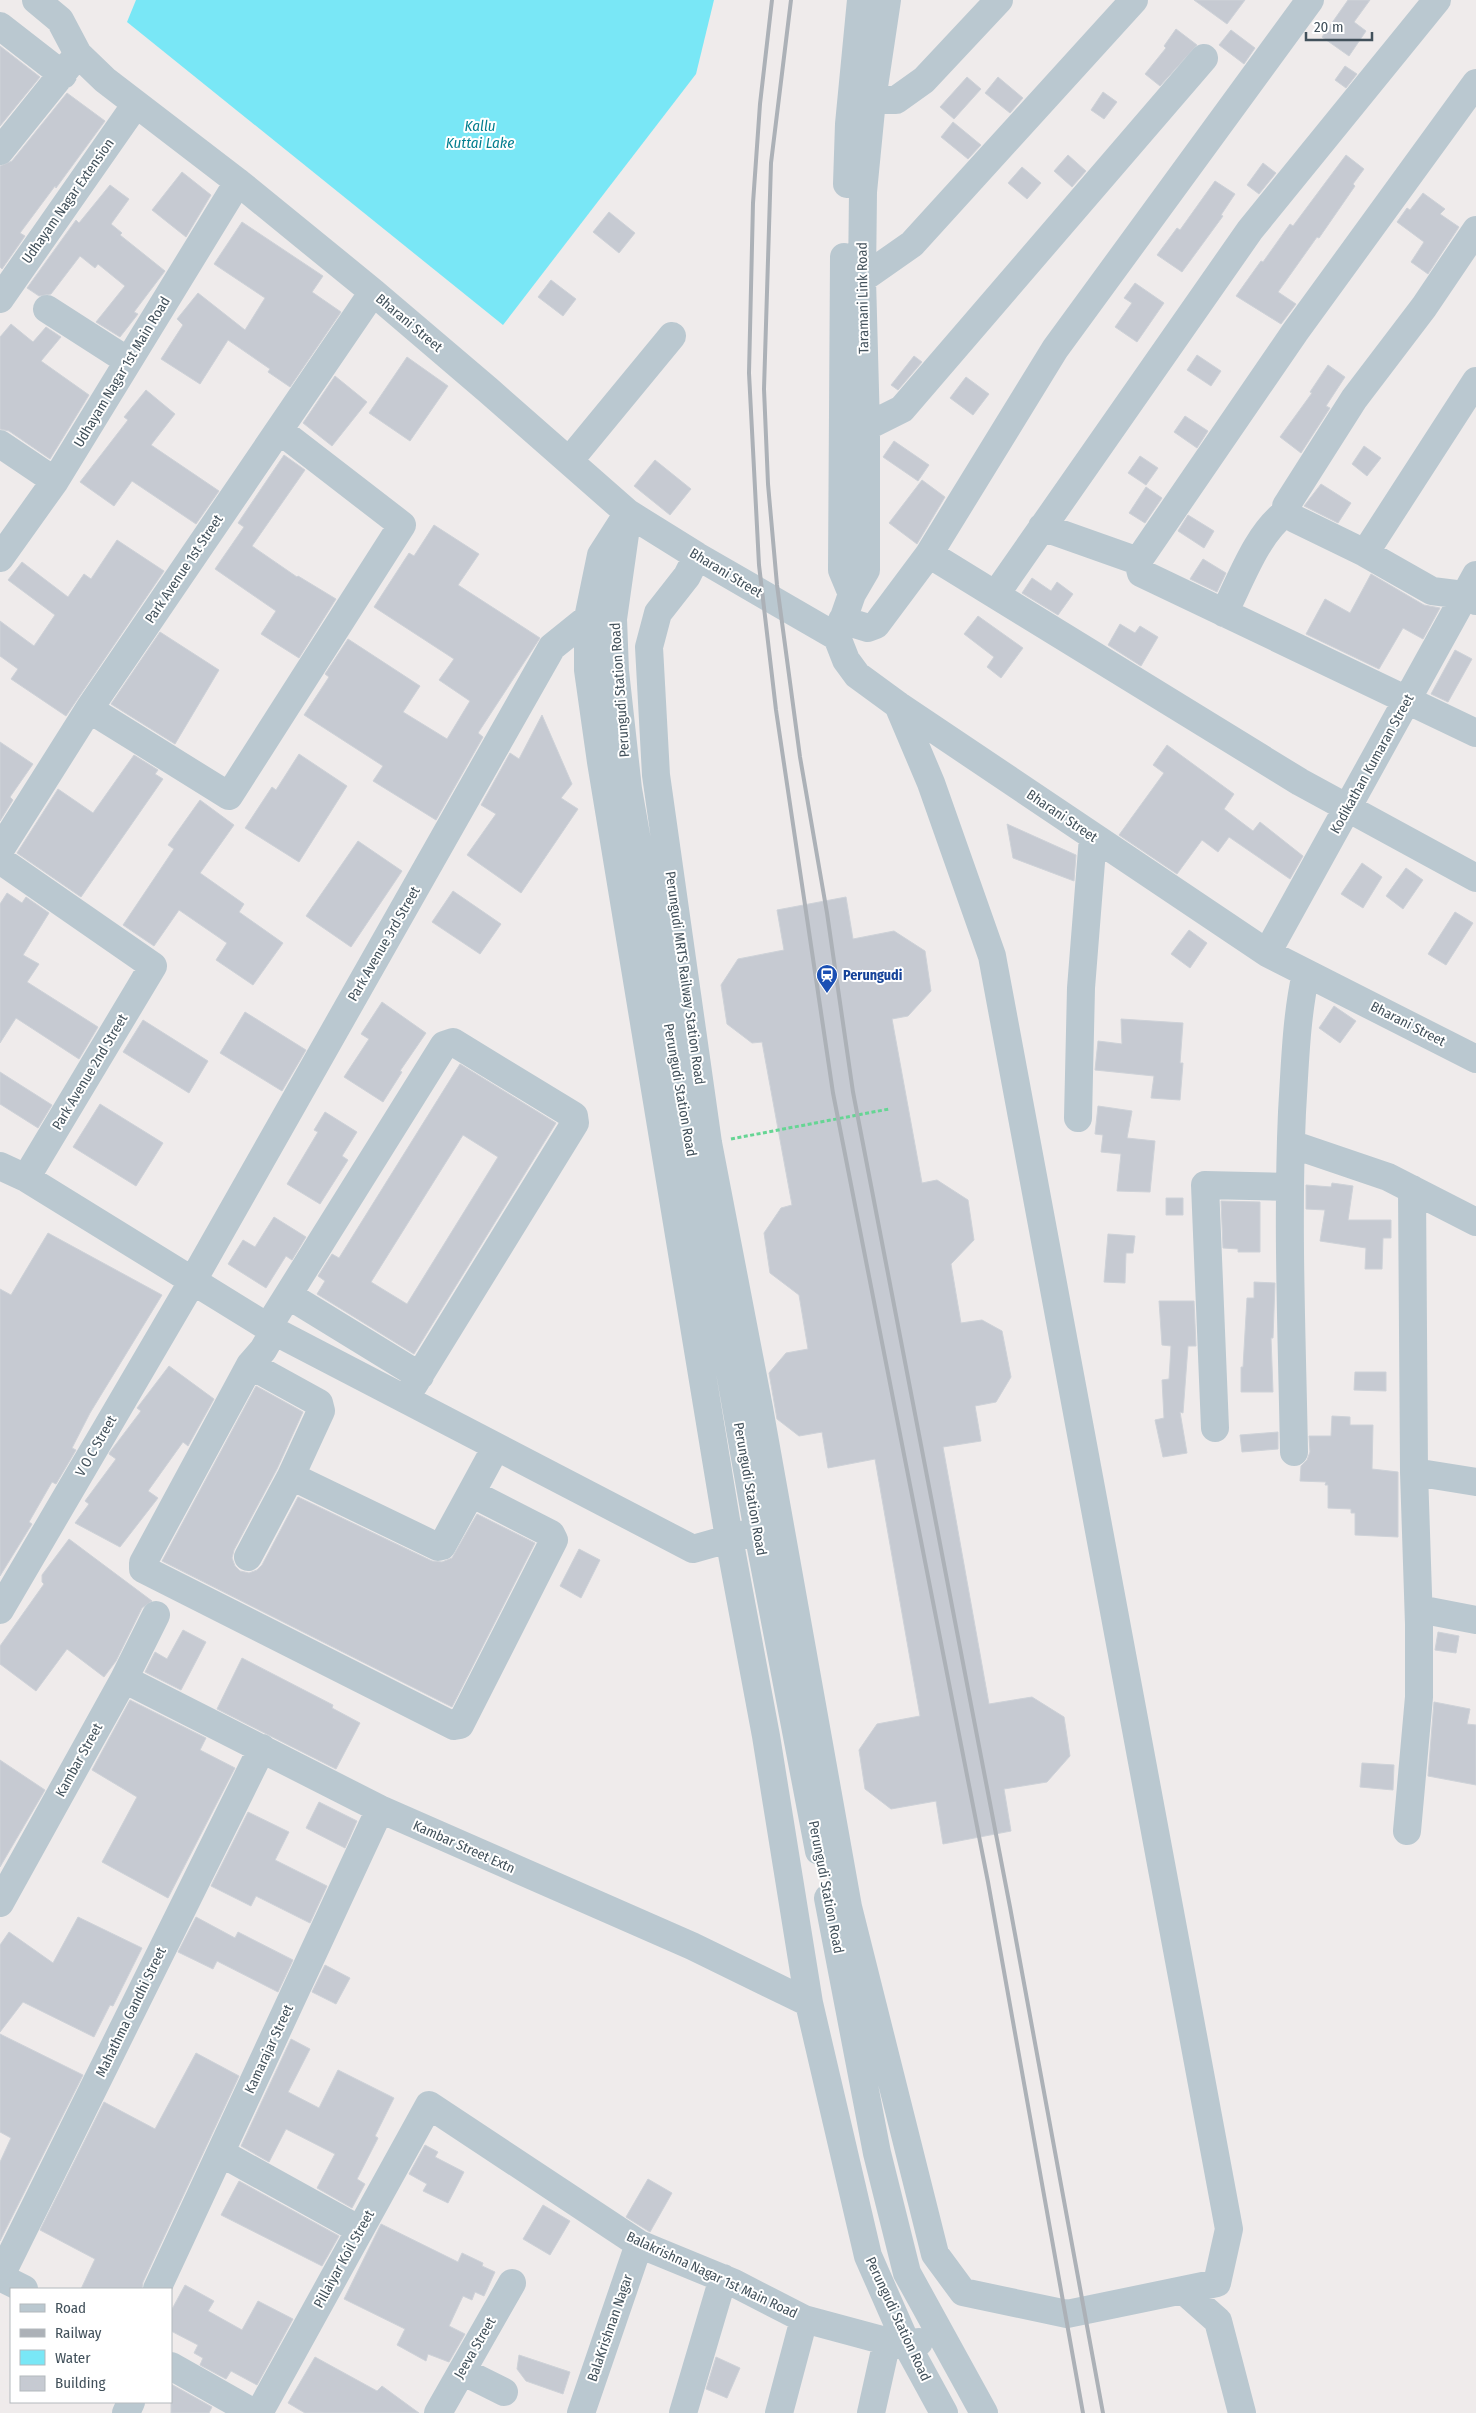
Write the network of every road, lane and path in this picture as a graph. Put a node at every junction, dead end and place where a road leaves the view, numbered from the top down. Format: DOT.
graph roads {
  1 [pos="36,0"];
  2 [pos="861,0"];
  3 [pos="887,0"];
  4 [pos="999,0"];
  5 [pos="1134,0"];
  6 [pos="1310,0"];
  7 [pos="1437,0"];
  8 [pos="66,10"];
  9 [pos="0,26"];
  10 [pos="1204,58"];
  11 [pos="71,64"];
  12 [pos="1476,83"];
  13 [pos="872,100"];
  14 [pos="136,104"];
  15 [pos="0,151"];
  16 [pos="238,182"];
  17 [pos="1476,230"];
  18 [pos="862,280"];
  19 [pos="373,292"];
  20 [pos="0,299"];
  21 [pos="47,309"];
  22 [pos="672,336"];
  23 [pos="128,361"];
  24 [pos="1476,381"];
  25 [pos="866,427"];
  26 [pos="279,430"];
  27 [pos="0,444"];
  28 [pos="569,461"];
  29 [pos="55,481"];
  30 [pos="1286,512"];
  31 [pos="628,513"];
  32 [pos="1042,526"];
  33 [pos="1365,553"];
  34 [pos="929,554"];
  35 [pos="697,556"];
  36 [pos="0,558"];
  37 [pos="1138,561"];
  38 [pos="1472,590"];
  39 [pos="852,594"];
  40 [pos="996,594"];
  41 [pos="1224,613"];
  42 [pos="588,618"];
  43 [pos="840,628"];
  44 [pos="1407,701"];
  45 [pos="898,705"];
  46 [pos="89,709"];
  47 [pos="1476,733"];
  48 [pos="1348,807"];
  49 [pos="1093,837"];
  50 [pos="0,850"];
  51 [pos="0,860"];
  52 [pos="1476,878"];
  53 [pos="1267,953"];
  54 [pos="1306,972"];
  55 [pos="1476,1058"];
  56 [pos="889,1109"];
  57 [pos="1078,1118"];
  58 [pos="708,1143"];
  59 [pos="1291,1144"];
  60 [pos="0,1166"];
  61 [pos="26,1178"];
  62 [pos="1289,1187"];
  63 [pos="1412,1189"];
  64 [pos="1476,1222"];
  65 [pos="192,1282"];
  66 [pos="288,1296"];
  67 [pos="271,1329"];
  68 [pos="250,1365"];
  69 [pos="420,1376"];
  70 [pos="406,1399"];
  71 [pos="748,1410"];
  72 [pos="1215,1428"];
  73 [pos="496,1447"];
  74 [pos="1294,1452"];
  75 [pos="1414,1472"];
  76 [pos="291,1476"];
  77 [pos="1476,1482"];
  78 [pos="471,1492"];
  79 [pos="758,1532"];
  80 [pos="729,1538"];
  81 [pos="248,1557"];
  82 [pos="1419,1608"];
  83 [pos="0,1610"];
  84 [pos="156,1615"];
  85 [pos="1476,1620"];
  86 [pos="124,1679"];
  87 [pos="262,1748"];
  88 [pos="380,1809"];
  89 [pos="1408,1831"];
  90 [pos="0,1903"];
  91 [pos="809,2003"];
  92 [pos="429,2104"];
  93 [pos="221,2153"];
  94 [pos="360,2230"];
  95 [pos="639,2244"];
  96 [pos="935,2254"];
  97 [pos="907,2272"];
  98 [pos="0,2277"];
  99 [pos="722,2278"];
  100 [pos="512,2283"];
  101 [pos="22,2288"];
  102 [pos="157,2288"];
  103 [pos="1182,2290"];
  104 [pos="804,2319"];
  105 [pos="940,2332"];
  106 [pos="898,2344"];
  107 [pos="172,2367"];
  108 [pos="462,2371"];
  109 [pos="504,2392"];
  110 [pos="219,2404"];
  111 [pos="254,2413"];
  112 [pos="259,2413"];
  113 [pos="438,2413"];
  114 [pos="582,2413"];
  115 [pos="683,2413"];
  116 [pos="779,2413"];
  117 [pos="871,2413"];
  118 [pos="944,2413"];
  119 [pos="984,2413"];
  120 [pos="1242,2413"];
  1 -- 8 [label="street, Bharani Street"];
  2 -- 39 [label="street, Taramani Link Road"];
  3 -- 13 [label="street, Taramani Link Road"];
  4 -- 13 [label="street"];
  5 -- 18 [label="street"];
  6 -- 34 [label="street"];
  7 -- 32 [label="street"];
  8 -- 11 [label="street, Bharani Street"];
  9 -- 11 [label="street"];
  10 -- 25 [label="street"];
  11 -- 14 [label="street, Bharani Street"];
  11 -- 15 [label="street"];
  12 -- 37 [label="street"];
  13 -- 18 [label="street, Taramani Link Road"];
  14 -- 16 [label="street, Bharani Street"];
  14 -- 20 [label="street, Udhayam Nagar Extension"];
  16 -- 19 [label="street, Bharani Street"];
  16 -- 23 [label="street, Udhayam Nagar 1st Main Road"];
  17 -- 30 [label="street"];
  18 -- 25 [label="street, Taramani Link Road"];
  19 -- 26 [label="street, Park Avenue 1st Street"];
  19 -- 28 [label="street, Bharani Street"];
  21 -- 23 [label="street"];
  22 -- 28 [label="street"];
  23 -- 29 [label="street, Udhayam Nagar 1st Main Road"];
  24 -- 33 [label="street"];
  25 -- 39 [label="street, Taramani Link Road"];
  26 -- 46 [label="street, Park Avenue 1st Street"];
  26 -- 46 [label="street"];
  27 -- 29 [label="street"];
  28 -- 31 [label="street, Bharani Street"];
  29 -- 36 [label="street, Udhayam Nagar 1st Main Road"];
  30 -- 33 [label="street"];
  30 -- 41 [label="street"];
  31 -- 35 [label="street, Bharani Street"];
  31 -- 42 [label="street, Perungudi Station Road"];
  31 -- 71 [label="street, Perungudi Station Road"];
  32 -- 37 [label="street"];
  32 -- 40 [label="street"];
  33 -- 38 [label="street"];
  34 -- 40 [label="street"];
  34 -- 43 [label="street"];
  35 -- 43 [label="street, Bharani Street"];
  35 -- 58 [label="street, Perungudi MRTS Railway Station Road"];
  37 -- 41 [label="street"];
  38 -- 44 [label="street, Kodikathan Kumaran Street"];
  39 -- 43 [label="street, Taramani Link Road"];
  40 -- 48 [label="street"];
  41 -- 44 [label="street"];
  42 -- 65 [label="street, Park Avenue 3rd Street"];
  42 -- 80 [label="street, Perungudi Station Road"];
  43 -- 45 [label="street, Bharani Street"];
  44 -- 47 [label="street"];
  44 -- 48 [label="street, Kodikathan Kumaran Street"];
  45 -- 49 [label="street, Bharani Street"];
  45 -- 103 [label="street"];
  46 -- 50 [label="street, Park Avenue 1st Street"];
  48 -- 52 [label="street"];
  48 -- 53 [label="street, Kodikathan Kumaran Street"];
  49 -- 53 [label="street, Bharani Street"];
  49 -- 57 [label="street"];
  51 -- 61 [label="street, Park Avenue 2nd Street"];
  53 -- 54 [label="street, Bharani Street"];
  54 -- 55 [label="street, Bharani Street"];
  54 -- 59 [label="street"];
  56 -- 58 [label="path"];
  58 -- 71 [label="street, Perungudi MRTS Railway Station Road"];
  59 -- 62 [label="street"];
  59 -- 63 [label="street"];
  60 -- 61 [label="street"];
  61 -- 65 [label="street"];
  62 -- 72 [label="street"];
  62 -- 74 [label="street"];
  63 -- 64 [label="street"];
  63 -- 75 [label="street"];
  65 -- 67 [label="street"];
  65 -- 83 [label="street, V O C Street"];
  66 -- 67 [label="street"];
  66 -- 69 [label="street"];
  66 -- 69 [label="street"];
  67 -- 68 [label="street"];
  67 -- 70 [label="street"];
  68 -- 76 [label="street"];
  68 -- 78 [label="street"];
  69 -- 70 [label="street"];
  70 -- 73 [label="street"];
  71 -- 79 [label="street, Perungudi Station Road"];
  71 -- 96 [label="street"];
  73 -- 78 [label="street"];
  73 -- 80 [label="street"];
  75 -- 77 [label="street"];
  75 -- 82 [label="street"];
  76 -- 78 [label="street"];
  76 -- 81 [label="street"];
  79 -- 80 [label="street"];
  79 -- 97 [label="street, Perungudi Station Road"];
  80 -- 91 [label="street, Perungudi Station Road"];
  82 -- 85 [label="street"];
  82 -- 89 [label="street"];
  84 -- 86 [label="street, Kambar Street"];
  86 -- 87 [label="street, Kambar Street Extn"];
  86 -- 90 [label="street, Kambar Street"];
  87 -- 88 [label="street, Kambar Street Extn"];
  87 -- 98 [label="street, Mahathma Gandhi Street"];
  88 -- 91 [label="street, Kambar Street Extn"];
  88 -- 93 [label="street, Kamarajar Street"];
  91 -- 106 [label="street, Perungudi Station Road"];
  92 -- 94 [label="street, Pillaiyar Koil Street"];
  92 -- 95 [label="street, Balakrishna Nagar 1st Main Road"];
  93 -- 94 [label="street"];
  93 -- 102 [label="street, Kamarajar Street"];
  94 -- 112 [label="street, Pillaiyar Koil Street"];
  95 -- 99 [label="street, Balakrishna Nagar 1st Main Road"];
  95 -- 114 [label="street, BalaKrishnan Nagar"];
  96 -- 97 [label="street"];
  96 -- 103 [label="street"];
  97 -- 105 [label="street, Perungudi Station Road"];
  98 -- 101 [label="street"];
  99 -- 104 [label="street, Balakrishna Nagar 1st Main Road"];
  99 -- 115 [label="street"];
  100 -- 108 [label="street, Jeeva Street"];
  103 -- 120 [label="street"];
  104 -- 106 [label="street, Balakrishna Nagar 1st Main Road"];
  104 -- 116 [label="street"];
  105 -- 106 [label="street"];
  105 -- 119 [label="street, Perungudi Station Road"];
  106 -- 117 [label="street"];
  106 -- 118 [label="street, Perungudi Station Road"];
  107 -- 110 [label="street"];
  108 -- 109 [label="street"];
  108 -- 113 [label="street, Jeeva Street"];
  110 -- 111 [label="street"];
}
